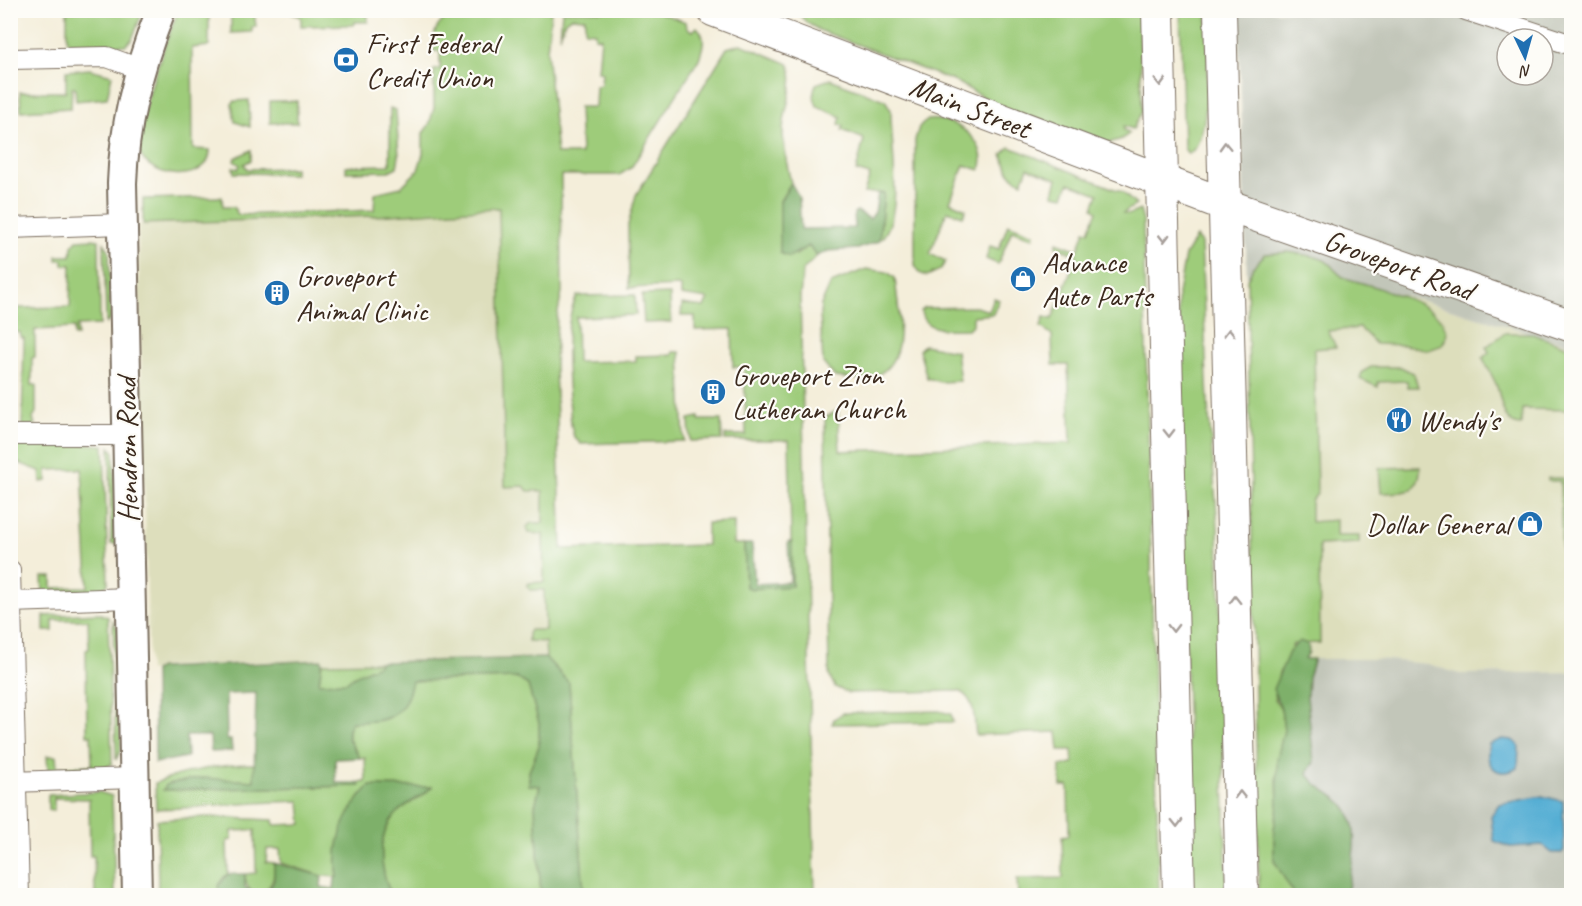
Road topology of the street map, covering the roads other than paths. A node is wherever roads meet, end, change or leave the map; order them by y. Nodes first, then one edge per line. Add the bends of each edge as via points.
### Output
1 (161, 10) edge
2 (713, 10) edge
3 (1158, 10) edge
4 (1220, 10) edge
5 (1466, 10) edge
6 (1572, 45) edge
7 (10, 59) edge
8 (140, 69) junction
9 (1163, 179) junction
10 (1226, 205) junction
11 (122, 225) junction
12 (10, 228) edge
13 (1572, 326) edge
14 (10, 435) edge
15 (127, 435) junction
16 (10, 570) edge
17 (131, 598) junction
18 (11, 602) edge
19 (135, 778) junction
20 (13, 782) edge
21 (19, 896) edge
22 (138, 896) edge
23 (1179, 896) edge
24 (1242, 896) edge

1 - 8 street, Hendron Road
2 - 9 main road, Main Street
3 -> 9 main road
10 -> 4 main road
5 - 6 street
7 - 8 street via 107,57
8 - 11 street, Hendron Road via 125,137
9 - 10 main road, Main Street
9 -> 23 main road
10 - 13 main road, Groveport Road
24 -> 10 main road
11 - 12 street
11 - 15 street, Hendron Road
14 - 15 street
15 - 17 street, Hendron Road
16 - 18 street
17 - 18 street
17 - 19 street, Hendron Road
18 - 20 street
19 - 20 street
19 - 22 street, Hendron Road
20 - 21 street

